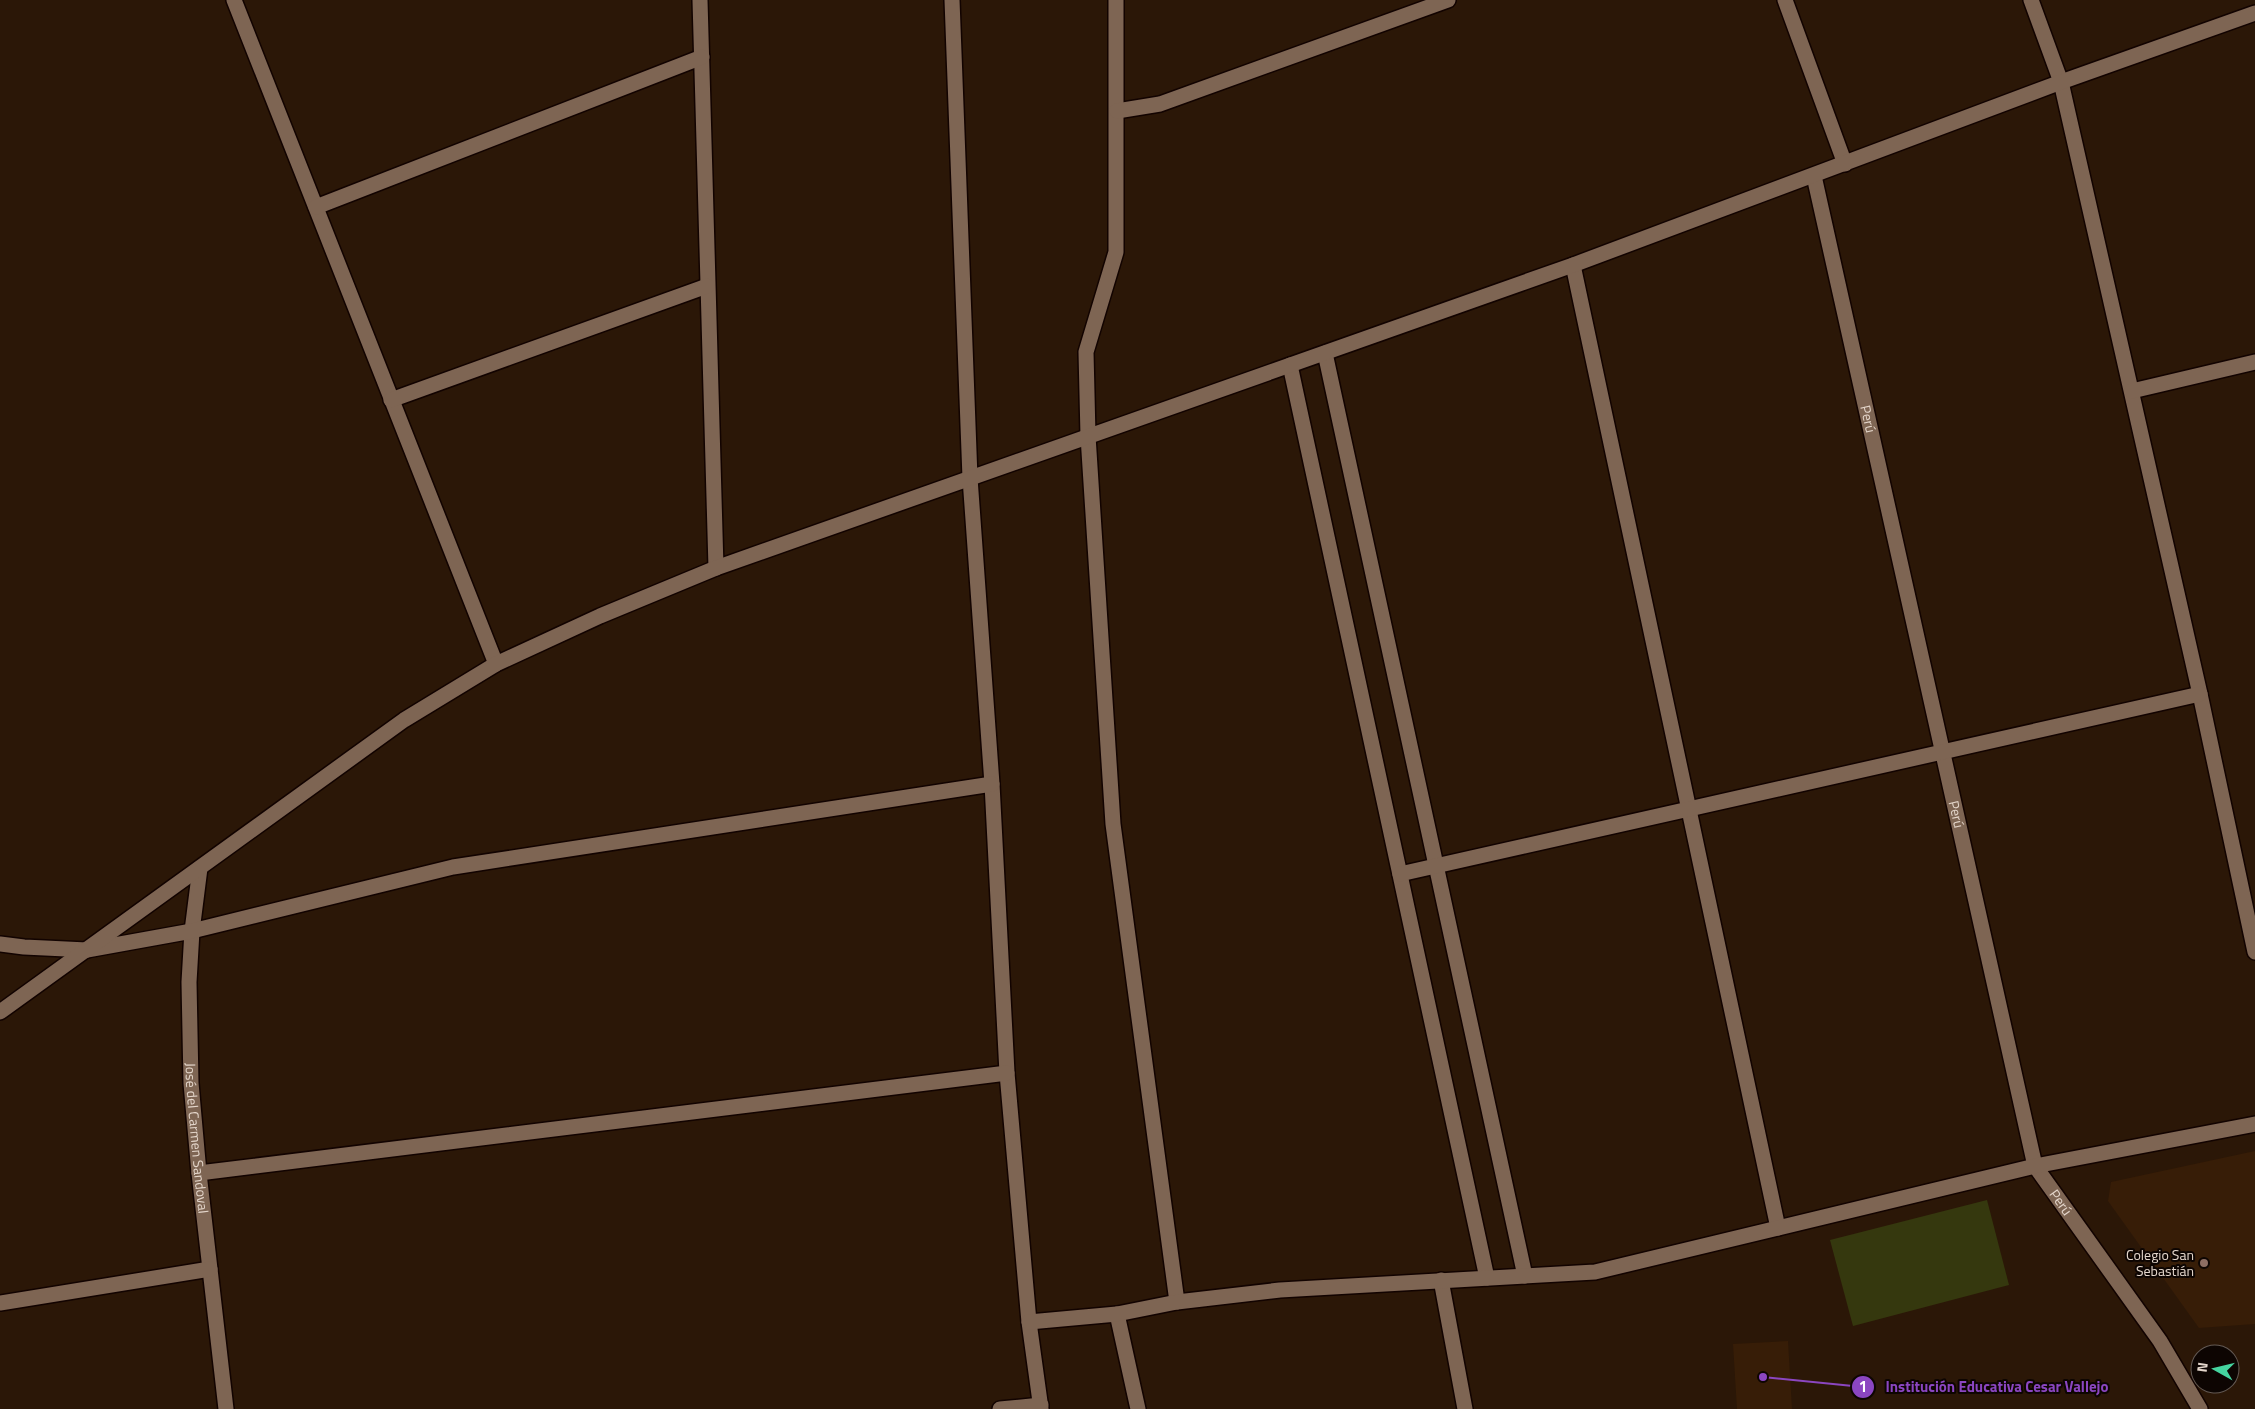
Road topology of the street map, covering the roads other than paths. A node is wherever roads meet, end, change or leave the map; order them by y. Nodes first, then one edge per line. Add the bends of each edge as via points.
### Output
1 (234, 0) edge
2 (700, 0) edge
3 (952, 0) edge
4 (1116, 0) edge
5 (1448, 0) edge
6 (1785, 0) edge
7 (2031, 0) edge
8 (2255, 13) edge
9 (702, 57) junction
10 (2061, 82) junction
11 (1117, 111) junction
12 (1845, 164) junction
13 (1814, 176) junction
14 (316, 207) junction
15 (1573, 266) junction
16 (707, 286) junction
17 (1325, 353) junction
18 (2255, 362) edge
19 (1290, 366) junction
20 (2132, 391) junction
21 (391, 400) junction
22 (1088, 436) junction
23 (970, 478) junction
24 (716, 568) junction
25 (496, 664) junction
26 (2200, 694) junction
27 (1942, 752) junction
28 (992, 784) junction
29 (1688, 809) junction
30 (1436, 865) junction
31 (200, 868) junction
32 (1400, 874) junction
33 (192, 930) junction
34 (0, 944) edge
35 (87, 950) junction
36 (2255, 952) edge
37 (0, 1012) edge
38 (1007, 1073) junction
39 (2255, 1124) edge
40 (2035, 1166) junction
41 (199, 1173) junction
42 (1778, 1228) junction
43 (210, 1269) junction
44 (1525, 1276) junction
45 (1486, 1278) junction
46 (1441, 1280) junction
47 (1177, 1302) junction
48 (0, 1303) edge
49 (1117, 1314) junction
50 (1029, 1322) junction
51 (1041, 1407) edge
52 (226, 1409) edge
53 (1000, 1409) edge
54 (1138, 1409) edge
55 (1465, 1409) edge
56 (2200, 1409) edge

1 - 14 street
2 - 9 street
3 - 23 street
4 - 11 street
5 - 11 street via 1160,104
6 - 12 street
7 - 10 street
8 - 10 street
9 - 14 street
9 - 16 street
10 - 12 street
10 - 20 street
11 - 22 street via 1116,252 1086,352
12 - 13 street
13 - 15 street
13 - 27 street, Perú
14 - 21 street
15 - 17 street
15 - 29 street
16 - 21 street
16 - 24 street
17 - 19 street
17 - 30 street
18 - 20 street
19 - 22 street
19 - 32 street
20 - 26 street
21 - 25 street
22 - 23 street
22 - 47 street via 1113,824
23 - 24 street
23 - 28 street
24 - 25 street
25 - 31 street via 404,720
26 - 27 street
26 - 36 street
27 - 29 street
27 - 40 street, Perú
28 - 33 street via 453,867
28 - 38 street
29 - 30 street
29 - 42 street
30 - 32 street
30 - 44 street
31 - 33 street, José del Carmen Sandoval
31 - 35 street
32 - 45 street
33 - 35 street
33 - 41 street, José del Carmen Sandoval via 189,982 191,1082
34 - 35 street
35 - 37 street
38 - 41 street
38 - 50 street
39 - 40 street
40 - 42 street
40 - 56 street, Perú via 2160,1341
41 - 43 street, José del Carmen Sandoval
42 - 44 street via 1595,1272
43 - 48 street
43 - 52 street, José del Carmen Sandoval
44 - 45 street
45 - 46 street
46 - 47 street via 1280,1290
46 - 55 street
47 - 49 street
49 - 50 street
49 - 54 street
50 - 51 street
51 - 53 street

